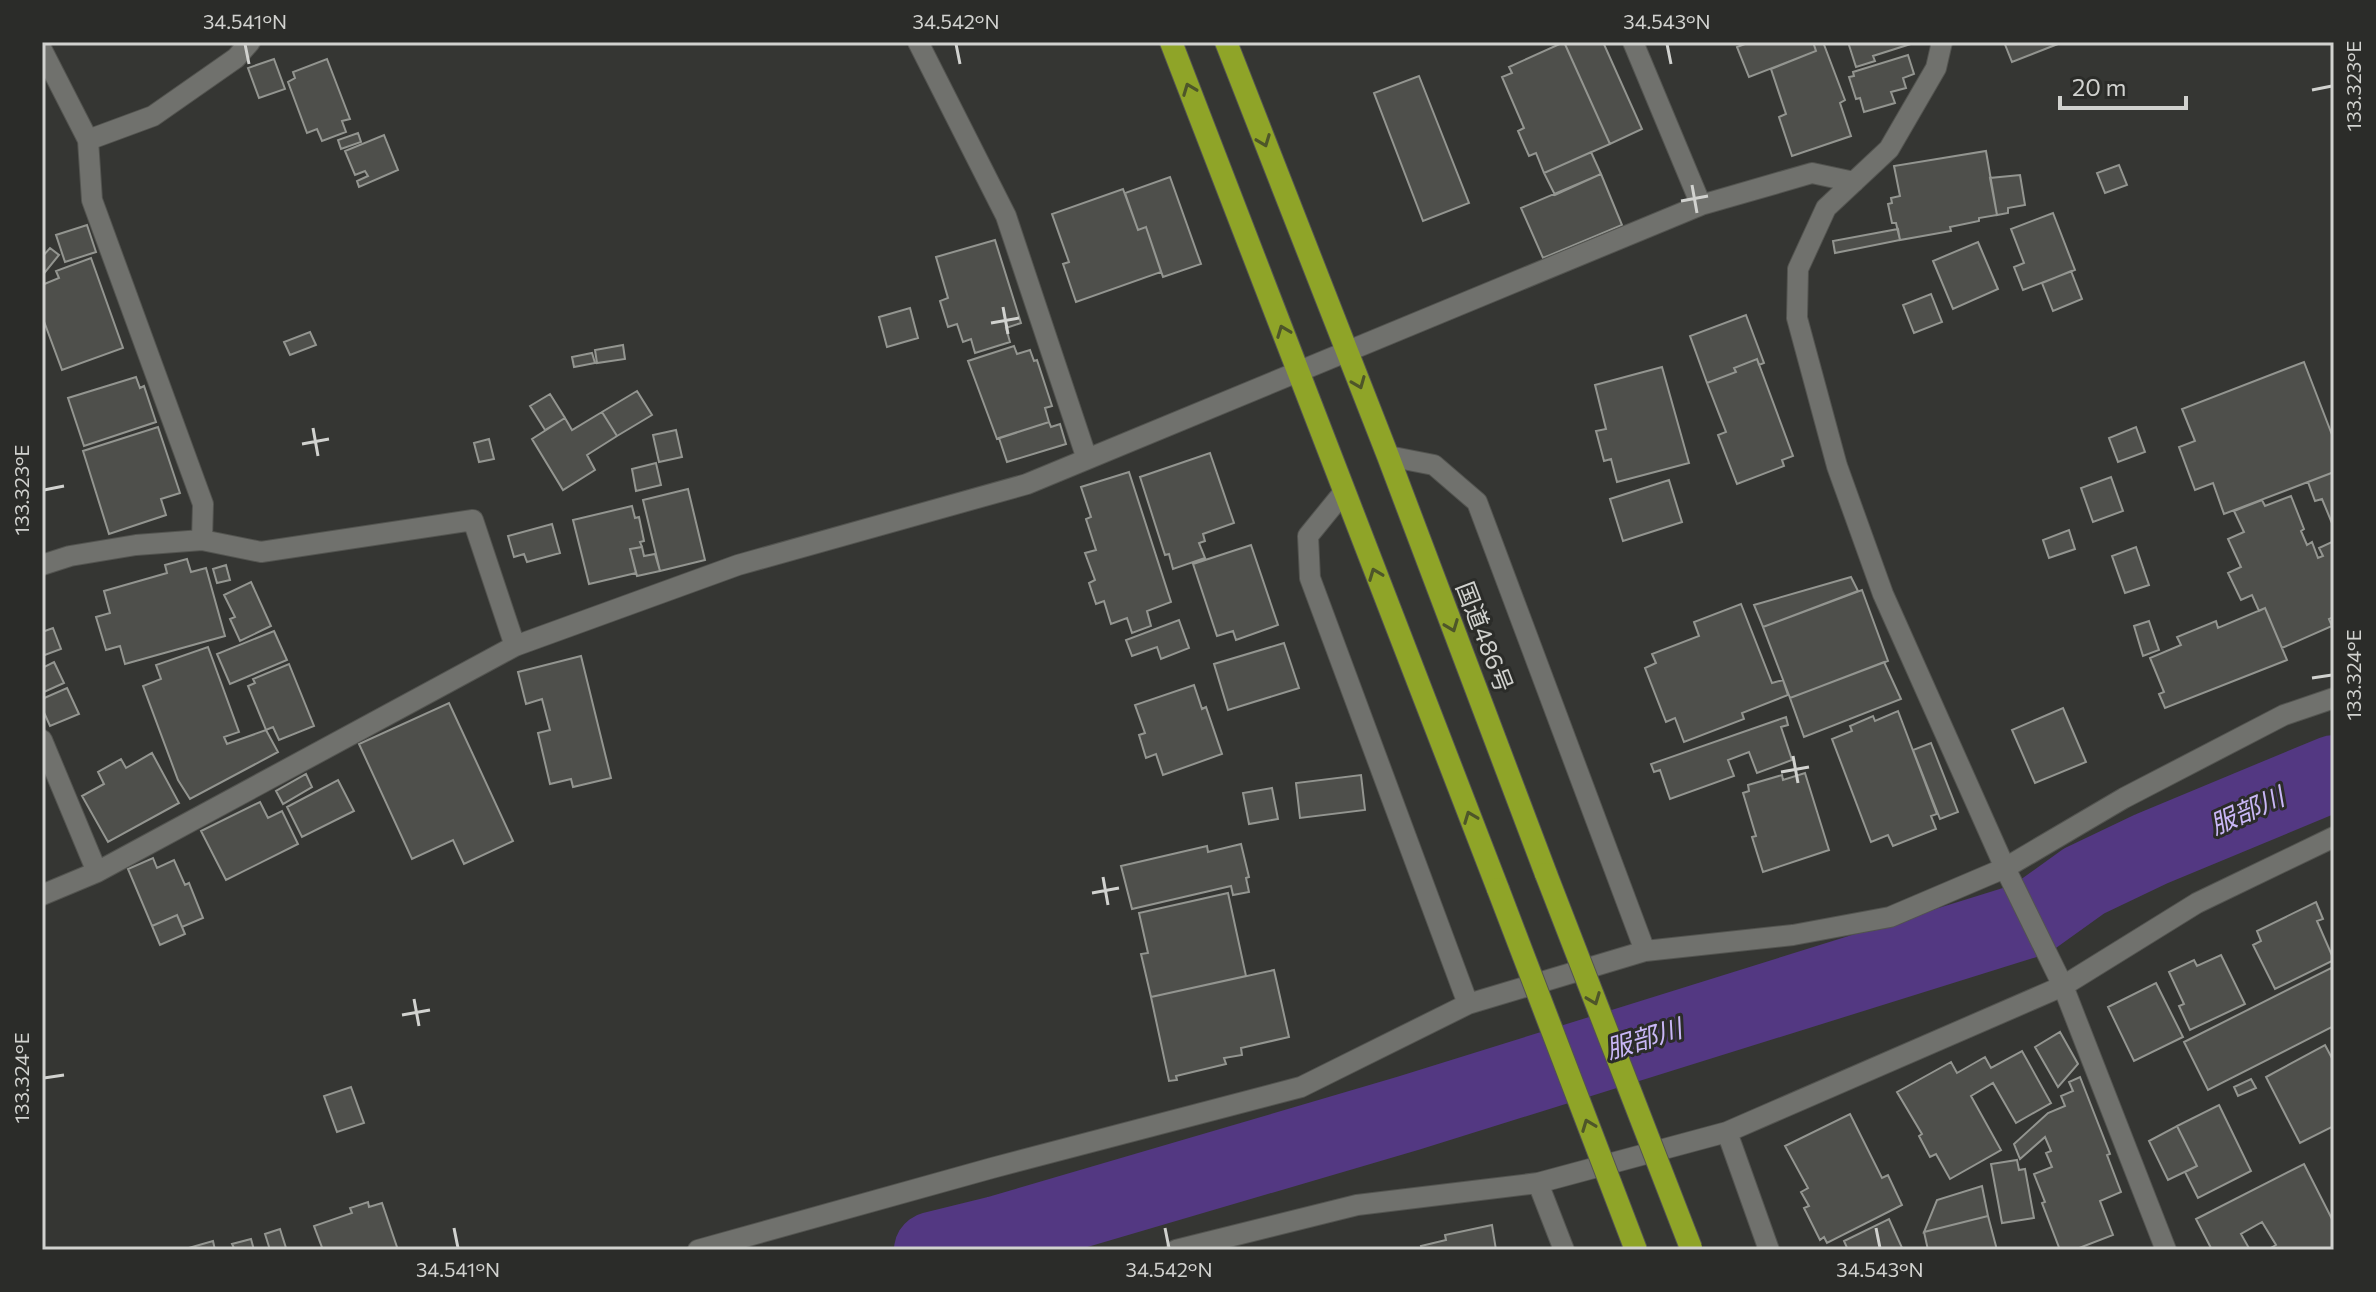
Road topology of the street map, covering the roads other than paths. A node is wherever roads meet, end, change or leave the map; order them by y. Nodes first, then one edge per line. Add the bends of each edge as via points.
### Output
1 (250, 42) edge
2 (918, 42) edge
3 (1171, 42) edge
4 (1226, 42) edge
5 (1633, 42) edge
6 (1942, 42) edge
7 (42, 50) edge
8 (88, 140) junction
9 (1854, 182) junction
10 (1701, 205) junction
11 (1346, 353) junction
12 (1299, 373) junction
13 (1388, 456) junction
14 (1087, 459) junction
15 (1343, 493) junction
16 (202, 540) junction
17 (42, 565) edge
18 (515, 646) junction
19 (2334, 698) edge
20 (42, 740) edge
21 (2334, 837) edge
22 (2005, 868) junction
23 (97, 872) junction
24 (42, 895) edge
25 (1645, 951) junction
26 (2063, 986) junction
27 (1468, 1004) junction
28 (1727, 1132) junction
29 (1538, 1183) junction
30 (1692, 1249) edge
31 (698, 1250) edge
32 (1176, 1250) edge
33 (1564, 1250) edge
34 (1636, 1250) edge
35 (1769, 1250) edge
36 (2166, 1250) edge

1 - 8 street via 236,58 153,116
2 - 14 street via 1006,216
12 -> 3 highway
4 -> 11 highway, 国道486号
5 - 10 street
6 - 9 street via 1936,68 1889,149
7 - 8 street
8 - 16 street via 92,200 203,504
9 - 10 street via 1812,173
9 - 22 street via 1826,208 1798,269 1797,318 1837,466 1883,594
10 - 11 street
11 - 12 street
11 -> 13 highway, 国道486号
12 - 14 street
12 - 15 highway
13 - 25 street via 1434,465 1477,502
13 -> 30 highway, 国道486号, bridge
14 - 18 street via 1027,484 738,565
15 - 27 street via 1308,536 1310,578
34 -> 15 highway, bridge
16 - 17 street via 123,547
16 - 18 street via 261,552 473,520
18 - 23 street
19 - 22 street via 2284,715 2124,798
20 - 23 street
21 - 26 street via 2197,903
22 - 25 street via 1890,917 1793,935
22 - 26 street
23 - 24 street
25 - 27 street
26 - 28 street
26 - 36 street
27 - 31 street via 1301,1087
28 - 29 street
28 - 35 street
29 - 32 street via 1357,1205
29 - 33 street

